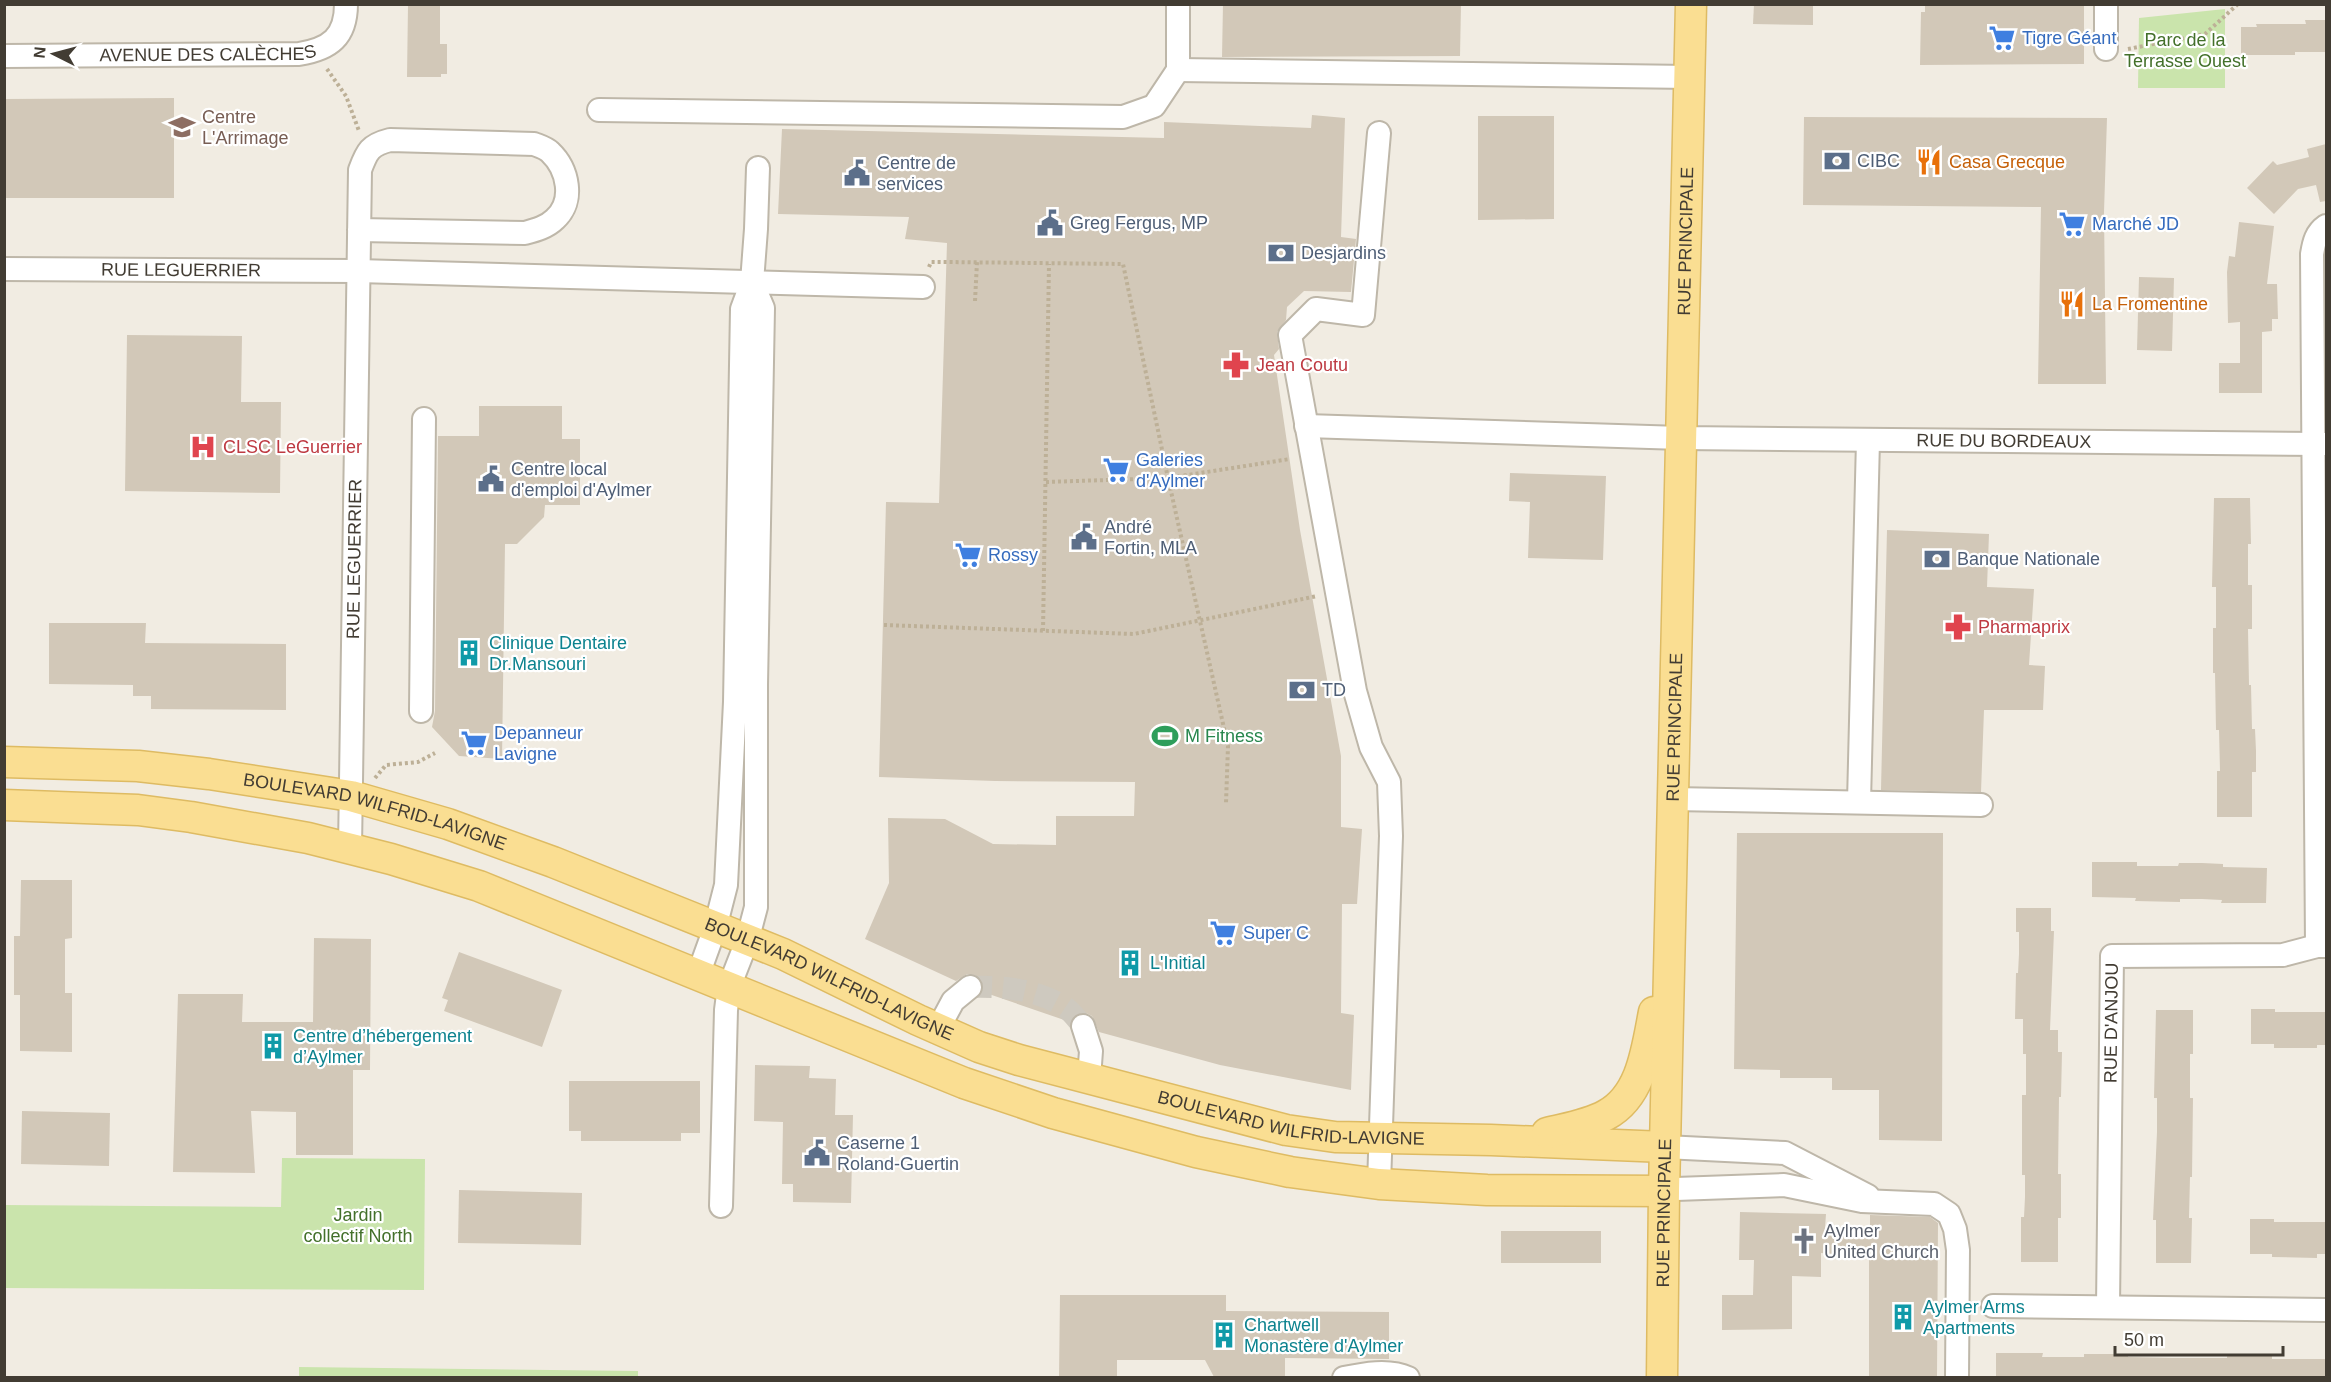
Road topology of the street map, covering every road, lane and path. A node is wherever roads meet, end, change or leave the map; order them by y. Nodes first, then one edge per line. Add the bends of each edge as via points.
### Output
1 (346, 4) edge
2 (1178, 4) edge
3 (1691, 4) edge
4 (2106, 4) edge
5 (2238, 4) edge
6 (2106, 49) joint
7 (314, 52) junction
8 (4, 56) edge
9 (1178, 70) junction
10 (1690, 77) junction
11 (599, 110) dead end
12 (1379, 133) dead end
13 (366, 153) junction
14 (758, 168) dead end
15 (2326, 226) edge
16 (359, 230) junction
17 (977, 262) junction
18 (1049, 264) junction
19 (4, 269) edge
20 (358, 270) junction
21 (752, 282) junction
22 (923, 287) joint
23 (975, 301) dead end
24 (424, 419) dead end
25 (1306, 426) junction
26 (1682, 438) junction
27 (1868, 440) junction
28 (2319, 444) edge
29 (1312, 456) junction
30 (1168, 478) junction
31 (1046, 482) junction
32 (1320, 596) dead end
33 (1201, 621) junction
34 (884, 625) dead end
35 (1043, 631) junction
36 (2321, 695) edge
37 (421, 711) dead end
38 (435, 753) dead end
39 (4, 762) edge
40 (361, 789) junction
41 (1673, 799) junction
42 (1858, 802) junction
43 (1226, 803) dead end
44 (4, 805) edge
45 (1981, 805) dead end
46 (351, 849) junction
47 (715, 928) junction
48 (1670, 935) junction
49 (747, 940) junction
50 (2322, 946) edge
51 (698, 975) junction
52 (729, 987) junction
53 (970, 987) dead end
54 (1083, 1026) tunnel mouth
55 (938, 1029) junction
56 (1089, 1078) junction
57 (1381, 1138) junction
58 (1491, 1140) junction
59 (1665, 1148) junction
60 (1379, 1185) junction
61 (1664, 1191) junction
62 (1879, 1202) junction
63 (721, 1206) dead end
64 (1993, 1306) dead end
65 (2108, 1307) junction
66 (2326, 1310) edge
67 (1344, 1377) edge
68 (1407, 1377) edge
69 (1662, 1377) edge
70 (1957, 1377) edge

1 - 7 street, AVENUE DES CALÈCHES via 341,32
2 - 9 street
3 - 10 main road, RUE PRINCIPALE
4 - 6 street
5 - 6 path via 2205,34 2133,49
7 - 8 street, AVENUE DES CALÈCHES
7 - 13 path via 346,96
9 - 10 street
9 - 11 street via 1154,106 1123,117
10 - 26 main road, RUE PRINCIPALE
12 - 25 street via 1363,315 1316,309 1290,335
13 - 16 street, RUE LEGUERRIER via 360,170
13 - 16 street via 376,144 390,140 534,144 549,150 560,165 567,191 564,207 555,219 525,233
14 - 21 street
15 - 28 street via 2315,240 2312,254
16 - 20 street, RUE LEGUERRIER
17 - 18 path
17 - 22 path via 931,262
17 - 23 path
18 - 30 path via 1123,264
18 - 31 path
19 - 20 street, RUE LEGUERRIER
20 - 21 street, RUE LEGUERRIER
20 - 40 street, RUE LEGUERRIER
21 - 22 street, RUE LEGUERRIER
21 - 47 street via 742,309 735,702 726,885
21 - 49 street via 763,308 756,907
24 - 37 street
25 - 26 street, RUE DU BORDEAUX
25 - 29 street
26 - 27 street, RUE DU BORDEAUX
26 - 41 main road, RUE PRINCIPALE
27 - 28 street, RUE DU BORDEAUX
27 - 42 street
28 - 36 street
29 - 30 path
29 - 57 street via 1354,691 1371,747 1389,782 1391,836
30 - 31 path
30 - 33 path
31 - 35 path
32 - 33 path
33 - 35 path via 1134,634
33 - 43 path via 1228,747
34 - 35 path
36 - 50 street
38 - 40 path via 417,762 386,765
39 - 40 main road, BOULEVARD WILFRID-LAVIGNE via 138,766
40 - 46 street, RUE LEGUERRIER
40 - 47 main road, BOULEVARD WILFRID-LAVIGNE
41 - 42 street
41 - 48 main road, RUE PRINCIPALE
42 - 45 street
44 - 46 main road via 159,813
46 - 51 main road via 479,886
47 - 49 main road, BOULEVARD WILFRID-LAVIGNE
47 - 51 street
48 - 58 main road via 1643,1064 1638,1081 1620,1106 1576,1126
48 - 59 main road, RUE PRINCIPALE
49 - 52 street
49 - 55 main road, BOULEVARD WILFRID-LAVIGNE
50 - 65 street, RUE D'ANJOU via 2283,955 2112,956
51 - 52 main road
52 - 60 main road via 964,1083 1053,1113 1196,1152 1290,1172
52 - 63 street
53 - 55 street via 953,1001
54 - 56 street via 1091,1051
55 - 56 main road, BOULEVARD WILFRID-LAVIGNE via 979,1047
56 - 57 main road, BOULEVARD WILFRID-LAVIGNE via 1286,1130
57 - 58 main road, BOULEVARD WILFRID-LAVIGNE
57 - 60 street
58 - 59 main road, BOULEVARD WILFRID-LAVIGNE
59 - 61 main road, RUE PRINCIPALE
59 - 62 street via 1785,1153
60 - 61 main road
61 - 62 street via 1784,1185
61 - 69 main road, RUE PRINCIPALE
62 - 70 street via 1934,1204 1949,1214 1958,1250
64 - 65 street
65 - 66 street
67 - 68 street

